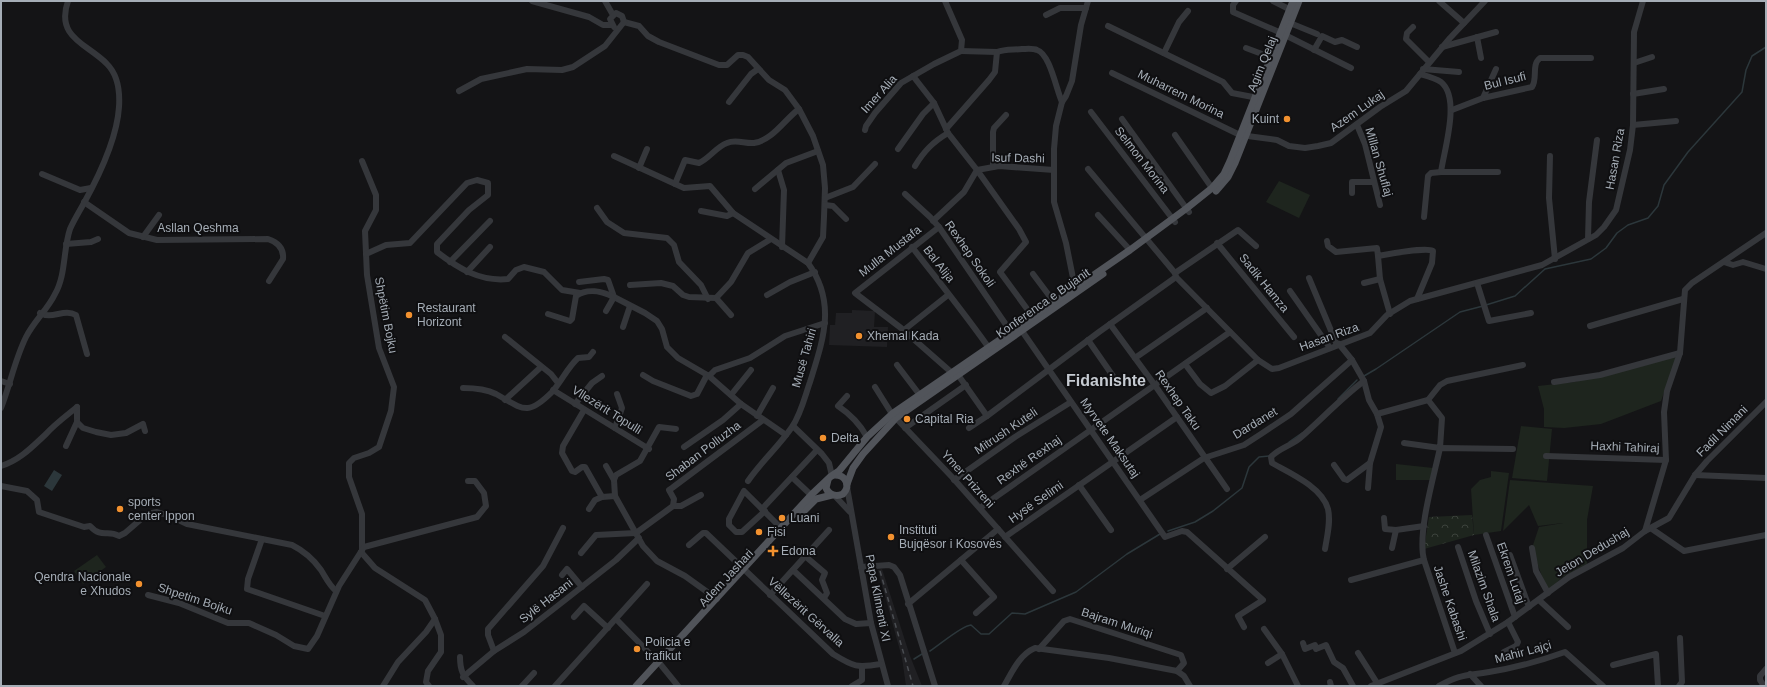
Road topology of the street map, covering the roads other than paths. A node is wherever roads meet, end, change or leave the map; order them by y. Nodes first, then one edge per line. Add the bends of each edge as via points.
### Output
1 (68, 1) edge
2 (532, 1) edge
3 (598, 1) edge
4 (945, 1) edge
5 (1236, 1) edge
6 (1273, 1) edge
7 (1292, 1) edge
8 (1299, 1) edge
9 (1439, 1) edge
10 (1485, 1) edge
11 (1643, 1) edge
12 (606, 4) edge
13 (1087, 4) edge
14 (1289, 9) junction
15 (1188, 11) dead end
16 (613, 15) junction
17 (1046, 15) dead end
18 (624, 22) junction
19 (1464, 22) junction
20 (1290, 23) junction
21 (611, 25) junction
22 (1108, 26) dead end
23 (1413, 27) dead end
24 (619, 28) junction
25 (1496, 32) dead end
26 (1282, 34) junction
27 (1317, 34) dead end
28 (1477, 37) junction
29 (1357, 47) dead end
30 (1442, 47) junction
31 (1246, 48) dead end
32 (1276, 50) junction
33 (1314, 50) junction
34 (962, 51) junction
35 (997, 52) junction
36 (1164, 53) junction
37 (1270, 57) junction
38 (1652, 57) dead end
39 (1481, 58) dead end
40 (1591, 58) dead end
41 (1429, 62) junction
42 (1634, 63) junction
43 (1351, 68) dead end
44 (758, 69) junction
45 (1496, 69) dead end
46 (1422, 72) junction
47 (1460, 72) dead end
48 (1112, 73) dead end
49 (913, 76) junction
50 (1664, 89) dead end
51 (459, 91) dead end
52 (1633, 94) junction
53 (1257, 98) junction
54 (1483, 98) junction
55 (730, 102) dead end
56 (1062, 102) junction
57 (934, 103) junction
58 (799, 109) junction
59 (1452, 110) junction
60 (1091, 112) dead end
61 (1006, 115) dead end
62 (1122, 119) dead end
63 (1676, 121) dead end
64 (1357, 125) junction
65 (1633, 125) junction
66 (865, 130) dead end
67 (947, 131) junction
68 (1175, 135) dead end
69 (1242, 136) junction
70 (1597, 140) dead end
71 (647, 149) dead end
72 (898, 149) dead end
73 (818, 151) junction
74 (614, 156) dead end
75 (1550, 156) dead end
76 (362, 162) dead end
77 (875, 164) dead end
78 (915, 166) dead end
79 (993, 167) junction
80 (639, 168) junction
81 (1088, 169) dead end
82 (778, 170) junction
83 (976, 170) junction
84 (1054, 170) junction
85 (1441, 172) junction
86 (1498, 172) dead end
87 (42, 174) dead end
88 (1374, 182) junction
89 (675, 184) junction
90 (91, 188) junction
91 (1212, 188) junction
92 (756, 189) dead end
93 (1352, 193) dead end
94 (905, 194) dead end
95 (825, 201) junction
96 (84, 202) junction
97 (1380, 205) dead end
98 (597, 208) dead end
99 (1188, 210) junction
100 (702, 211) dead end
101 (733, 213) junction
102 (159, 215) dead end
103 (1098, 215) dead end
104 (1424, 217) dead end
105 (846, 219) dead end
106 (1174, 220) junction
107 (490, 221) dead end
108 (933, 221) junction
109 (939, 227) junction
110 (1766, 233) edge
111 (143, 237) junction
112 (98, 239) dead end
113 (771, 239) junction
114 (1588, 239) junction
115 (1148, 240) junction
116 (1327, 241) dead end
117 (1217, 242) junction
118 (66, 244) junction
119 (1256, 246) dead end
120 (490, 247) dead end
121 (782, 247) junction
122 (912, 248) junction
123 (1130, 250) junction
124 (366, 254) junction
125 (1378, 256) junction
126 (1555, 259) junction
127 (450, 262) junction
128 (1724, 262) junction
129 (808, 263) junction
130 (1766, 269) edge
131 (467, 272) junction
132 (815, 272) junction
133 (1033, 274) dead end
134 (1176, 275) junction
135 (1309, 278) dead end
136 (1380, 279) junction
137 (269, 281) dead end
138 (579, 282) dead end
139 (1364, 283) dead end
140 (1477, 283) junction
141 (630, 285) dead end
142 (1076, 290) junction
143 (1290, 291) dead end
144 (580, 293) junction
145 (767, 295) dead end
146 (948, 295) junction
147 (614, 297) junction
148 (716, 298) junction
149 (708, 299) junction
150 (1417, 299) junction
151 (1683, 299) junction
152 (1054, 302) junction
153 (630, 306) junction
154 (1207, 308) junction
155 (606, 311) dead end
156 (40, 313) junction
157 (1531, 313) dead end
158 (548, 314) dead end
159 (1390, 314) junction
160 (731, 316) dead end
161 (1033, 317) junction
162 (825, 323) junction
163 (1110, 324) junction
164 (1590, 326) dead end
165 (623, 327) dead end
166 (904, 330) junction
167 (1022, 331) junction
168 (1011, 332) junction
169 (1230, 332) junction
170 (506, 337) dead end
171 (1294, 337) dead end
172 (1088, 340) junction
173 (1338, 345) junction
174 (1330, 348) junction
175 (990, 349) junction
176 (593, 352) dead end
177 (1680, 353) junction
178 (88, 354) dead end
179 (1135, 358) junction
180 (1258, 360) junction
181 (1352, 360) junction
182 (1185, 364) junction
183 (897, 365) dead end
184 (1523, 365) dead end
185 (541, 367) junction
186 (750, 370) dead end
187 (1048, 370) junction
188 (956, 374) junction
189 (644, 375) dead end
190 (708, 375) junction
191 (602, 376) dead end
192 (1113, 376) dead end
193 (1, 381) edge
194 (1364, 381) junction
195 (558, 382) junction
196 (1554, 382) dead end
197 (10, 384) junction
198 (1154, 384) junction
199 (966, 385) junction
200 (875, 386) dead end
201 (463, 388) dead end
202 (773, 388) dead end
203 (553, 390) junction
204 (617, 394) dead end
205 (919, 394) junction
206 (731, 395) junction
207 (847, 396) dead end
208 (505, 400) junction
209 (1428, 400) junction
210 (1071, 402) junction
211 (575, 404) junction
212 (741, 404) junction
213 (1765, 406) edge
214 (1, 408) edge
215 (584, 410) junction
216 (1377, 414) junction
217 (757, 416) junction
218 (894, 416) junction
219 (987, 416) junction
220 (1177, 417) junction
221 (763, 420) junction
222 (77, 422) junction
223 (793, 426) junction
224 (615, 428) junction
225 (905, 428) junction
226 (969, 428) dead end
227 (676, 429) dead end
228 (1091, 430) junction
229 (145, 431) dead end
230 (786, 435) junction
231 (867, 437) junction
232 (1404, 443) dead end
233 (66, 446) dead end
234 (684, 447) dead end
235 (1440, 448) junction
236 (649, 449) junction
237 (1513, 449) dead end
238 (817, 450) junction
239 (1546, 456) dead end
240 (1204, 458) junction
241 (1666, 460) junction
242 (1113, 461) junction
243 (1370, 463) junction
244 (1334, 465) dead end
245 (1, 466) edge
246 (606, 466) dead end
247 (1695, 475) junction
248 (831, 477) junction
249 (792, 478) junction
250 (1766, 478) edge
251 (614, 480) junction
252 (954, 480) junction
253 (468, 481) dead end
254 (748, 481) dead end
255 (847, 485) junction
256 (1079, 485) junction
257 (1, 486) edge
258 (1368, 488) dead end
259 (1227, 489) dead end
260 (701, 495) dead end
261 (811, 495) junction
262 (833, 495) junction
263 (615, 496) junction
264 (602, 497) junction
265 (1140, 500) junction
266 (673, 506) junction
267 (980, 508) junction
268 (589, 510) dead end
269 (764, 510) junction
270 (851, 514) junction
271 (1384, 518) dead end
272 (1424, 526) junction
273 (563, 528) dead end
274 (781, 528) junction
275 (1652, 528) junction
276 (998, 529) junction
277 (829, 530) dead end
278 (1111, 530) dead end
279 (1396, 530) junction
280 (1645, 531) junction
281 (1766, 534) edge
282 (637, 535) junction
283 (1486, 535) dead end
284 (1005, 537) junction
285 (1265, 537) dead end
286 (262, 538) junction
287 (689, 545) dead end
288 (1458, 547) dead end
289 (1392, 548) dead end
290 (1532, 548) dead end
291 (1325, 549) dead end
292 (362, 551) junction
293 (581, 553) dead end
294 (1510, 555) dead end
295 (805, 556) junction
296 (961, 560) junction
297 (1424, 560) junction
298 (860, 567) junction
299 (1227, 569) junction
300 (793, 570) junction
301 (745, 571) junction
302 (562, 575) dead end
303 (1351, 580) dead end
304 (646, 584) dead end
305 (582, 587) junction
306 (336, 591) junction
307 (1054, 591) dead end
308 (1548, 593) junction
309 (148, 595) dead end
310 (770, 595) junction
311 (824, 598) junction
312 (717, 599) junction
313 (1539, 600) junction
314 (908, 604) junction
315 (1529, 607) junction
316 (976, 613) dead end
317 (325, 616) junction
318 (574, 616) dead end
319 (1515, 617) junction
320 (616, 619) junction
321 (435, 620) junction
322 (1508, 622) junction
323 (871, 623) junction
324 (1568, 627) dead end
325 (608, 628) junction
326 (1244, 628) dead end
327 (1264, 629) dead end
328 (1490, 634) junction
329 (1680, 638) dead end
330 (1303, 643) dead end
331 (1039, 649) junction
332 (494, 651) junction
333 (1504, 652) dead end
334 (1358, 653) dead end
335 (1455, 653) junction
336 (1282, 654) junction
337 (460, 657) dead end
338 (1268, 663) dead end
339 (660, 664) junction
340 (881, 664) junction
341 (1613, 665) dead end
342 (862, 667) junction
343 (1766, 669) edge
344 (1177, 671) junction
345 (534, 673) dead end
346 (1470, 674) junction
347 (464, 677) junction
348 (1375, 685) edge
349 (383, 686) edge
350 (429, 686) edge
351 (473, 686) edge
352 (522, 686) edge
353 (555, 686) edge
354 (636, 686) edge
355 (642, 686) edge
356 (678, 686) edge
357 (852, 686) edge
358 (888, 686) edge
359 (935, 686) edge
360 (1004, 686) edge
361 (1190, 686) edge
362 (1298, 686) edge
363 (1353, 686) edge
364 (1439, 686) edge
365 (1481, 686) edge
366 (1604, 686) edge
367 (1658, 686) edge
368 (1679, 686) edge
369 (1764, 686) edge

1 - 90 street via 65,15 67,26 73,36 108,65 117,82 120,100 116,131
2 - 21 street via 589,17 603,25
3 - 12 street
4 - 34 street via 962,40
5 - 26 street via 1233,12
6 - 14 street
7 - 14 main road, Agim Qelaj
8 - 20 main road, Agim Qelaj
9 - 19 street
10 - 19 street, Azem Lukaj
11 - 42 street, Hasan Riza via 1634,32
12 - 16 street
13 - 17 street via 1060,8
13 - 56 street via 1072,81
14 - 26 main road, Agim Qelaj
15 - 36 street via 1179,22
16 - 18 street via 622,16
16 - 21 street
18 - 24 street
18 - 44 street via 639,26 648,36 659,42 719,65 727,65 738,55 743,55 753,61
19 - 30 street, Azem Lukaj
20 - 26 main road, Agim Qelaj
20 - 27 street
21 - 24 street
22 - 36 street
23 - 41 street via 1407,33 1406,39
24 - 51 street via 605,46 573,67 562,70 527,69 512,72 481,79
25 - 28 street
26 - 32 main road, Agim Qelaj
26 - 33 street
28 - 30 street
28 - 39 street
29 - 33 street via 1342,40 1335,42 1322,36
30 - 41 street, Azem Lukaj
31 - 37 street, Agim Qelaj
32 - 37 main road, Agim Qelaj
32 - 53 main road, Agim Qelaj
33 - 43 street
34 - 35 street
34 - 49 street, Imer Alia
35 - 56 street via 1037,49 1040,51 1050,64
35 - 67 street via 990,80
36 - 53 street via 1223,82 1232,93
37 - 53 main road, Agim Qelaj
38 - 42 street
40 - 54 street, Bul Isufi via 1540,58 1535,64 1535,81 1532,87
41 - 46 street, Azem Lukaj
42 - 52 street, Hasan Riza
44 - 55 street via 751,74
44 - 58 street via 785,90
45 - 54 street
46 - 47 street
46 - 59 street via 1448,91
46 - 64 street, Azem Lukaj via 1406,91 1380,106
48 - 69 street, Muharrem Morina
49 - 57 street
49 - 66 street, Imer Alia via 901,83 893,92
50 - 52 street
52 - 65 street, Hasan Riza
53 - 69 main road, Agim Qelaj
54 - 59 street, Bul Isufi
56 - 84 street via 1056,126
57 - 67 street
57 - 72 street
58 - 73 street
58 - 89 street via 775,132 755,143 726,143 704,161 685,160
59 - 85 street
60 - 106 street, Selmon Morina
61 - 79 street via 993,132
62 - 99 street
63 - 65 street
64 - 69 street, Azem Lukaj via 1331,143 1305,148 1289,146 1277,140
64 - 88 street, Millan Shuflaj via 1365,144
65 - 114 street, Hasan Riza via 1616,210 1604,227
67 - 78 street via 922,153
67 - 83 street
68 - 91 street
69 - 91 main road, Konferenca e Bujanit via 1228,167
69 - 99 main road, Konferenca e Bujanit via 1228,177 1216,192
70 - 114 street via 1589,202
71 - 80 street
73 - 82 street via 794,158
73 - 95 street via 823,165
74 - 80 street, Musë Tahiri
75 - 126 street via 1549,198
76 - 124 street, Shpëtim Bojku via 376,195 376,210 365,231
77 - 95 street via 853,187
79 - 83 street, Isuf Dashi
79 - 84 street, Isuf Dashi
80 - 89 street, Musë Tahiri
81 - 115 street, Hasan Riza
82 - 92 street
82 - 121 street via 784,190
83 - 108 street, Isuf Dashi via 964,192
83 - 161 street via 1026,242 1000,272
84 - 142 street via 1054,202
85 - 86 street
85 - 104 street via 1428,176
87 - 90 street via 80,190
88 - 93 street via 1352,182
88 - 97 street, Millan Shuflaj
89 - 101 street, Musë Tahiri via 684,188 710,186
90 - 96 street
91 - 99 main road, Konferenca e Bujanit
94 - 108 street, Rexhep Sokoli
95 - 105 street
95 - 129 street via 823,237
96 - 111 street, Asllan Qeshma via 129,233
96 - 118 street
98 - 149 street via 607,222 624,233 667,238 674,245 679,262 701,285
99 - 106 main road, Konferenca e Bujanit
100 - 101 street via 727,216
101 - 113 street, Musë Tahiri
102 - 111 street
103 - 123 street
106 - 115 main road, Konferenca e Bujanit
107 - 127 street
108 - 109 street, Rexhep Sokoli
109 - 122 street, Mulla Mustafa
109 - 168 street, Rexhep Sokoli
110 - 128 street, Haxhi Tahiraj
111 - 137 street, Asllan Qeshma via 196,241 268,239 279,245 283,254 281,264
112 - 118 street
113 - 121 street, Musë Tahiri
113 - 148 street via 748,253 731,282
114 - 126 street, Hasan Riza
115 - 123 main road, Konferenca e Bujanit
115 - 134 street, Hasan Riza
115 - 142 main road, Konferenca e Bujanit
116 - 125 street via 1328,246 1336,252 1377,248
117 - 119 street via 1238,230
117 - 134 street
117 - 171 street, Sadik Hamza
118 - 156 street via 62,273 55,294
120 - 131 street
121 - 129 street, Musë Tahiri
122 - 146 street, Bal Alija
122 - 166 street, Mulla Mustafa via 856,293
123 - 142 main road, Konferenca e Bujanit
124 - 127 street via 386,245 410,243 467,183 478,180 488,183 488,195 469,210 437,244 437,252
124 - 292 street, Shpëtim Bojku via 379,348 394,386 390,411 379,447 354,458 349,463 349,476 362,514
125 - 136 street
125 - 150 street via 1429,248 1433,251 1432,263
126 - 140 street, Hasan Riza
127 - 131 street
128 - 130 street via 1743,262
128 - 151 street, Haxhi Tahiraj via 1687,286
129 - 132 street, Musë Tahiri
131 - 144 street via 493,280 508,279 516,270 524,267 544,272 562,290
132 - 145 street
132 - 162 street, Musë Tahiri via 824,297
133 - 152 street
134 - 154 street, Hasan Riza
134 - 163 street
135 - 173 street
136 - 139 street
136 - 159 street
138 - 147 street via 606,280
140 - 150 street, Hasan Riza
140 - 157 street via 1489,321
141 - 149 street via 661,283 673,286 683,296
142 - 152 main road, Konferenca e Bujanit
142 - 167 main road, Konferenca e Bujanit
143 - 174 street
144 - 147 street via 602,291
144 - 158 street via 576,296 570,321
146 - 166 street, Bal Alija
146 - 175 street, Bal Alija via 960,306
147 - 153 street
147 - 155 street
148 - 149 street
148 - 160 street
150 - 159 street, Hasan Riza
151 - 164 street
151 - 177 street, Haxhi Tahiraj
152 - 161 main road, Konferenca e Bujanit
153 - 165 street
153 - 190 street via 657,321 667,347 678,358
154 - 169 street, Hasan Riza
154 - 179 street
156 - 178 street via 48,316 69,312 76,315
156 - 197 street via 25,338
159 - 173 street, Hasan Riza via 1370,333
161 - 168 main road, Konferenca e Bujanit
162 - 190 street via 786,336 750,358 715,370
162 - 223 street, Musë Tahiri via 822,344
163 - 172 street
163 - 179 street, Rexhep Taku
166 - 188 street
167 - 175 main road, Konferenca e Bujanit
167 - 187 street, Myrvete Maksutaj
168 - 175 main road, Konferenca e Bujanit
169 - 180 street, Hasan Riza
169 - 182 street, Rexhë Rexhaj
170 - 185 street, Vllezërit Topulli
172 - 187 street
172 - 192 street
173 - 174 street, Hasan Riza
173 - 181 street
174 - 180 street, Hasan Riza via 1279,368 1272,369
175 - 188 main road, Konferenca e Bujanit
176 - 195 street, Vllezërit Topulli via 589,357 578,358
177 - 196 street via 1600,375
177 - 241 street, Haxhi Tahiraj via 1667,391 1664,412
179 - 198 street, Rexhep Taku
180 - 182 street via 1225,386 1211,393 1200,384
181 - 194 street
181 - 240 street, Dardanet via 1291,414 1261,434 1244,445
182 - 198 street, Rexhë Rexhaj
183 - 205 street
184 - 209 street via 1446,381
185 - 195 street, Vllezërit Topulli
185 - 208 street
186 - 206 street
187 - 210 street, Myrvete Maksutaj
187 - 219 street
188 - 199 street
188 - 205 main road, Konferenca e Bujanit
188 - 218 main road, Konferenca e Bujanit
189 - 190 street via 691,396 697,394
190 - 206 street
191 - 211 street via 592,383
193 - 197 street
194 - 216 street via 1369,400
194 - 291 street via 1298,440 1271,457 1271,461 1320,496 1328,508
195 - 203 street, Vllezërit Topulli
197 - 214 street
198 - 220 street, Rexhep Taku
198 - 228 street, Rexhë Rexhaj
199 - 219 street
199 - 225 street
200 - 218 street, Ymer Prizreni
201 - 208 street, Vllezërit Topulli via 487,390
202 - 217 street
203 - 208 street, Vllezërit Topulli via 532,408 521,408
203 - 211 street, Vllezërit Topulli
204 - 224 street via 622,408
205 - 218 main road, Konferenca e Bujanit
206 - 212 street
207 - 231 street via 838,406 848,412
209 - 216 street
209 - 235 street, Jashe Kabashi via 1442,418
210 - 228 street, Myrvete Maksutaj
210 - 252 street, Mitrush Kuteli via 1014,437
211 - 215 street, Vllezërit Topulli
212 - 217 street
212 - 234 street
213 - 247 street, Fadil Nimani via 1726,441
215 - 224 street, Vllezërit Topulli
215 - 264 street via 563,446 562,453 573,472 585,467
216 - 243 street via 1381,427
217 - 221 street
218 - 225 street, Ymer Prizreni
218 - 231 main road, Konferenca e Bujanit
218 - 255 main road, Konferenca e Bujanit via 853,468
219 - 226 street
220 - 240 street, Rexhep Taku
220 - 242 street, Hysë Selimi
221 - 230 street
221 - 266 street, Shaban Polluzha via 669,490 674,499
222 - 229 street via 83,428 111,435 126,433 143,424
222 - 233 street
222 - 245 street via 77,407 26,453
223 - 230 street, Musë Tahiri
223 - 238 street
224 - 236 street, Vllezërit Topulli
225 - 252 street, Ymer Prizreni
227 - 236 street via 659,427
228 - 242 street, Myrvete Maksutaj
228 - 267 street, Rexhë Rexhaj
230 - 254 street, Musë Tahiri
231 - 248 main road, Konferenca e Bujanit via 849,461
232 - 235 street
235 - 237 street
235 - 272 street, Jashe Kabashi
236 - 251 street via 640,461 616,475
238 - 248 street via 829,463
238 - 249 street
239 - 241 street, Haxhi Tahiraj
240 - 259 street, Rexhep Taku
240 - 265 street, Dardanet
241 - 280 street, Jeton Dedushaj
242 - 256 street, Hysë Selimi
242 - 265 street, Myrvete Maksutaj
243 - 244 street via 1347,480
243 - 258 street
246 - 251 street
247 - 250 street, Fadil Nimani
247 - 275 street, Fadil Nimani via 1669,518
248 - 255 main road via 843,477
248 - 261 main road, Adem Jashari
248 - 262 main road via 826,488
249 - 261 street
249 - 269 street
251 - 263 street
252 - 267 street, Ymer Prizreni
253 - 292 street via 475,481 484,493 486,506 477,517 370,545
255 - 262 main road via 843,494
255 - 270 street, Papa Klimenti XI
256 - 278 street, Hysë Selimi
256 - 284 street, Hysë Selimi
257 - 286 street via 27,491 37,500 39,512 90,526 102,534 113,533 119,536 147,514 157,512 187,524
260 - 266 street via 681,506
261 - 274 main road, Adem Jashari
262 - 270 street
262 - 301 main road, Adem Jashari via 820,497 812,502
263 - 264 street
263 - 282 street
264 - 268 street via 595,500
265 - 299 street, Myrvete Maksutaj via 1165,537 1182,531 1187,532
266 - 282 street
267 - 276 street, Ymer Prizreni
269 - 269 street via 742,532 736,532 728,525 744,491
269 - 274 street
270 - 298 street, Papa Klimenti XI
271 - 279 street via 1385,529
272 - 279 street
272 - 297 street, Jashe Kabashi via 1421,548
273 - 332 street via 543,566 488,629
274 - 301 main road, Adem Jashari
275 - 280 street, Fadil Nimani
275 - 281 street via 1684,551
276 - 284 street, Ymer Prizreni
276 - 296 street
277 - 295 street
279 - 289 street
280 - 308 street, Jeton Dedushaj via 1623,548 1569,578
282 - 293 street via 596,535
282 - 305 street, Sylë Hasani via 616,560
282 - 312 street via 657,561 685,576
283 - 319 street, Ekrem Lutaj
284 - 307 street, Ymer Prizreni
285 - 299 street
286 - 306 street via 300,549 317,565
286 - 317 street via 248,578 247,589
287 - 301 street, Vëllezërit Gërvalla via 706,533
288 - 328 street, Milazim Shala
290 - 308 street, Jeton Dedushaj via 1536,571
292 - 306 street, Shpetim Bojku
292 - 321 street via 376,568 425,600
294 - 315 street
295 - 300 street
295 - 311 street via 824,573
296 - 314 street
296 - 316 street via 994,597
297 - 303 street, Jashe Kabashi
297 - 335 street, Jashe Kabashi
298 - 314 street via 894,567 900,575
298 - 323 street, Papa Klimenti XI
299 - 326 street via 1263,600 1238,616
300 - 310 street
300 - 311 street
301 - 310 street, Vëllezërit Gërvalla
301 - 312 main road, Adem Jashari
301 - 339 main road, Adem Jashari
302 - 305 street via 568,569
304 - 320 street
305 - 332 street, Sylë Hasani via 524,632
306 - 317 street, Shpetim Bojku
308 - 313 street, Jeton Dedushaj
309 - 317 street, Shpetim Bojku via 180,603 228,623 249,623 302,649 308,649 312,644
310 - 342 street, Vëllezërit Gërvalla via 833,654 854,666
311 - 323 street via 845,619 856,624
312 - 339 main road, Adem Jashari
313 - 315 street, Jeton Dedushaj
313 - 324 street
314 - 359 street via 925,649
315 - 319 street, Jeton Dedushaj
318 - 325 street via 584,606
319 - 322 street, Jeton Dedushaj
320 - 325 street
320 - 339 street
321 - 349 street via 398,662
321 - 350 street via 441,635 441,652 428,671 426,682
322 - 328 street, Jeton Dedushaj
322 - 333 street via 1518,642 1516,646
323 - 340 street, Papa Klimenti XI
325 - 353 street
327 - 336 street
328 - 335 street, Jeton Dedushaj
329 - 368 street via 1682,682
330 - 363 street via 1305,649 1314,645 1316,649 1326,645 1334,662 1343,668
331 - 344 street
331 - 344 street, Bajram Muriqi via 1064,621 1070,619 1181,655 1184,663
331 - 360 street, Bajram Muriqi via 1028,651
332 - 347 street, Sylë Hasani
334 - 348 street
335 - 348 street, Jeton Dedushaj
336 - 338 street
336 - 362 street
337 - 347 street via 460,670
339 - 354 main road, Adem Jashari
339 - 355 main road, Adem Jashari
339 - 356 street
340 - 342 street, Vëllezërit Gërvalla
340 - 358 street, Papa Klimenti XI
341 - 367 street via 1656,654
342 - 357 street via 862,680
343 - 369 street via 1760,676
344 - 361 street via 1184,676
345 - 352 street
346 - 364 street, Mahir Lajçi via 1457,676
346 - 365 street
346 - 366 street, Mahir Lajçi via 1538,662 1565,652
347 - 351 street

